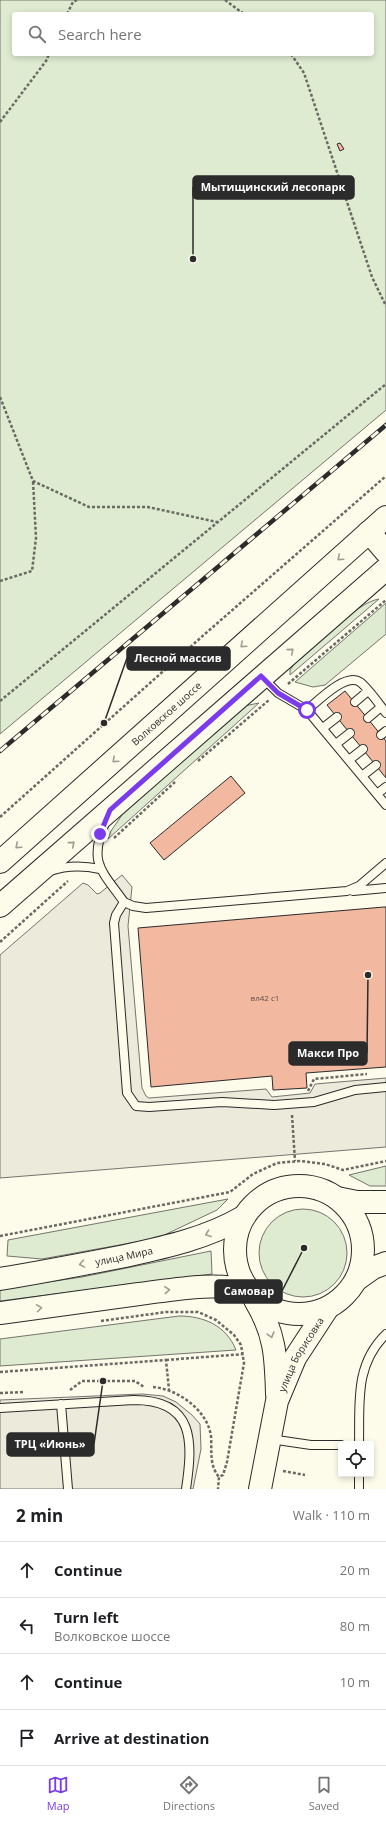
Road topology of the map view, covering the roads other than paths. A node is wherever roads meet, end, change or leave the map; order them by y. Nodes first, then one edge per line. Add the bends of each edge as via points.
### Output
1 (386, 517) edge
2 (369, 532) junction
3 (386, 552) edge
4 (386, 569) edge
5 (261, 676) junction
6 (368, 691) junction
7 (355, 702) dead end
8 (307, 710) junction
9 (384, 710) edge
10 (337, 717) dead end
11 (368, 718) dead end
12 (323, 728) junction
13 (350, 733) dead end
14 (336, 744) junction
15 (363, 749) dead end
16 (349, 760) junction
17 (376, 765) dead end
18 (362, 776) junction
19 (386, 787) edge
20 (377, 794) junction
21 (386, 805) edge
22 (110, 810) junction
23 (0, 862) edge
24 (386, 864) edge
25 (100, 869) junction
26 (24, 884) junction
27 (386, 888) edge
28 (347, 891) junction
29 (124, 902) junction
30 (0, 906) edge
31 (386, 1087) edge
32 (337, 1198) junction
33 (386, 1202) edge
34 (243, 1218) junction
35 (386, 1263) edge
36 (0, 1279) edge
37 (356, 1280) junction
38 (251, 1296) junction
39 (327, 1309) junction
40 (0, 1313) edge
41 (386, 1334) edge
42 (277, 1401) junction
43 (61, 1404) junction
44 (0, 1408) edge
45 (270, 1439) junction
46 (360, 1441) edge
47 (338, 1445) edge
48 (359, 1477) edge
49 (68, 1489) edge
50 (186, 1489) edge
51 (260, 1489) edge
52 (359, 1489) edge

1 - 2 main road, Волковское шоссе
2 - 3 main road
2 -> 23 main road, Волковское шоссе
5 -> 4 main road
5 - 8 lane via 278,693
5 - 22 main road
6 - 7 lane
6 - 8 lane via 359,681 347,680
6 - 9 lane
8 - 12 lane
9 - 11 lane
10 - 12 lane
12 - 14 lane
13 - 14 lane
14 - 16 lane
15 - 16 lane
16 - 18 lane
17 - 18 lane
18 - 20 lane
19 - 20 lane
20 - 21 lane
22 - 25 lane via 100,834 97,854
26 -> 22 main road
24 - 28 lane via 359,886
25 - 26 lane via 68,866 38,876
25 - 29 lane
26 - 30 main road
27 - 28 lane
28 - 29 lane via 146,908
29 - 31 lane via 114,923 127,1093 136,1106 222,1102 291,1104 321,1100 355,1090
32 - 33 main road via 357,1202
32 - 34 main road via 321,1187 286,1186 262,1195
32 - 37 main road via 351,1215 359,1232 362,1253
34 -> 36 main road, улица Мира via 226,1227 188,1240 99,1261
34 - 38 main road via 236,1255 240,1275
35 - 37 main road via 373,1268
37 - 39 main road via 346,1295
38 - 39 main road via 285,1313 316,1314
40 -> 38 main road via 164,1291 217,1287 239,1288
38 -> 42 main road, улица Борисовка via 268,1326 273,1341
39 - 42 main road, улица Борисовка via 295,1358
41 - 46 lane via 362,1375
42 - 45 main road, улица Борисовка
43 - 44 lane
43 - 49 lane
43 - 50 lane via 144,1400 164,1404 173,1410 184,1422 189,1438
45 - 47 lane via 311,1445
45 - 51 main road, улица Борисовка
48 - 52 lane

